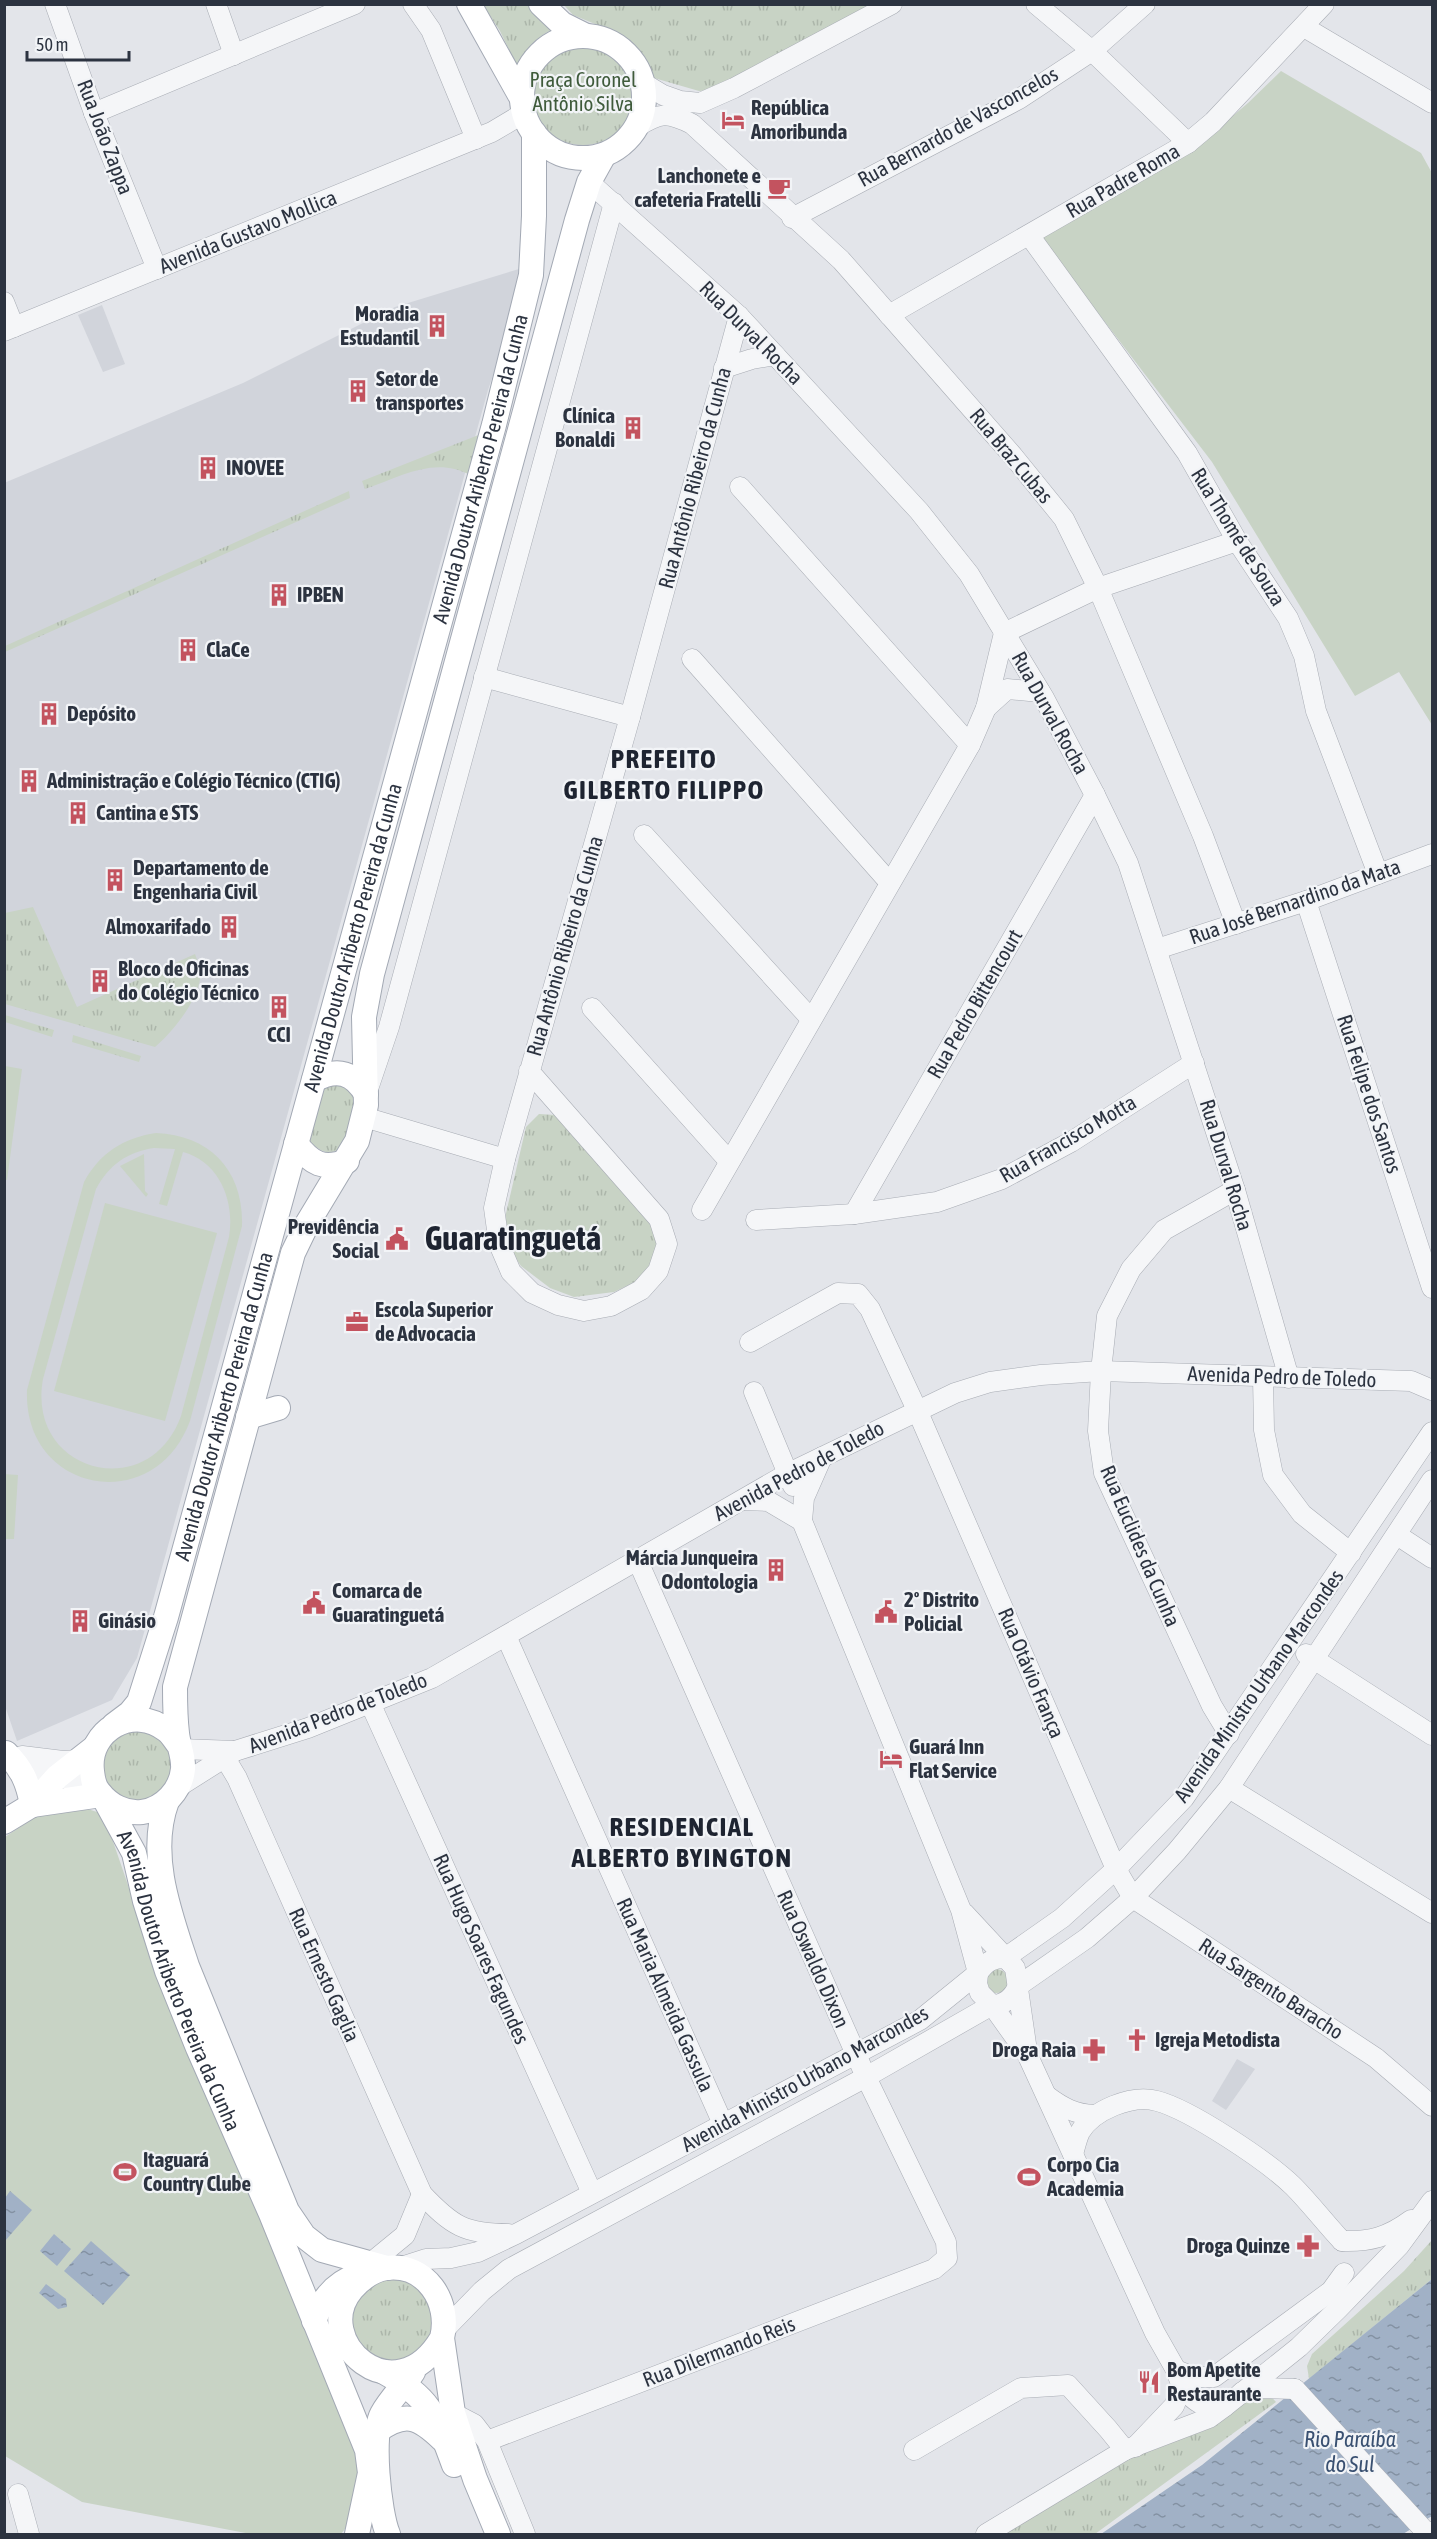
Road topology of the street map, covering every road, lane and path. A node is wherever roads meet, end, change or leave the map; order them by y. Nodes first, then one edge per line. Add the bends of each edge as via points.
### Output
1 (55, 4) edge
2 (216, 4) edge
3 (355, 4) edge
4 (413, 4) edge
5 (469, 4) edge
6 (542, 4) edge
7 (892, 4) edge
8 (1036, 4) edge
9 (1145, 4) edge
10 (1324, 4) edge
11 (1304, 27) junction
12 (584, 35) junction
13 (1092, 51) junction
14 (234, 55) junction
15 (643, 83) junction
16 (711, 98) junction
17 (1432, 103) edge
18 (94, 113) junction
19 (528, 118) junction
20 (637, 127) junction
21 (484, 136) junction
22 (708, 139) junction
23 (1188, 143) junction
24 (604, 155) junction
25 (589, 182) junction
26 (614, 203) junction
27 (792, 218) junction
28 (1029, 235) junction
29 (157, 269) junction
30 (4, 302) edge
31 (739, 315) junction
32 (889, 315) junction
33 (9, 329) edge
34 (775, 355) junction
35 (724, 368) junction
36 (740, 487) dead end
37 (1237, 541) junction
38 (1098, 588) junction
39 (1004, 633) junction
40 (692, 659) dead end
41 (484, 676) junction
42 (1040, 692) junction
43 (986, 708) junction
44 (630, 717) junction
45 (970, 745) junction
46 (1095, 795) junction
47 (644, 835) dead end
48 (1432, 854) edge
49 (1378, 874) junction
50 (890, 883) junction
51 (1306, 901) junction
52 (1236, 924) junction
53 (1157, 949) junction
54 (592, 1008) dead end
55 (811, 1019) junction
56 (1194, 1063) junction
57 (529, 1071) junction
58 (314, 1080) junction
59 (365, 1106) junction
60 (296, 1144) junction
61 (505, 1159) junction
62 (347, 1161) junction
63 (729, 1161) junction
64 (1235, 1190) junction
65 (702, 1210) dead end
66 (854, 1214) junction
67 (756, 1220) dead end
68 (1432, 1287) edge
69 (750, 1342) dead end
70 (1101, 1371) junction
71 (1432, 1373) edge
72 (1263, 1377) junction
73 (1289, 1378) junction
74 (1411, 1381) junction
75 (1432, 1390) edge
76 (754, 1392) dead end
77 (278, 1408) dead end
78 (917, 1410) junction
79 (249, 1416) junction
80 (1432, 1432) edge
81 (822, 1457) junction
82 (782, 1477) junction
83 (1432, 1480) edge
84 (743, 1500) junction
85 (798, 1513) junction
86 (1397, 1535) junction
87 (1351, 1553) junction
88 (1432, 1558) edge
89 (636, 1559) junction
90 (506, 1636) junction
91 (1290, 1644) junction
92 (1315, 1660) junction
93 (370, 1705) junction
94 (113, 1726) junction
95 (1229, 1734) junction
96 (1432, 1735) edge
97 (179, 1747) junction
98 (5, 1753) edge
99 (86, 1754) junction
100 (230, 1755) junction
101 (57, 1778) junction
102 (1229, 1788) junction
103 (100, 1794) junction
104 (172, 1794) junction
105 (32, 1805) junction
106 (4, 1822) edge
107 (1116, 1869) junction
108 (1133, 1898) junction
109 (961, 1910) junction
110 (1432, 1913) edge
111 (1005, 1958) junction
112 (978, 1973) junction
113 (1018, 1986) junction
114 (992, 2005) junction
115 (855, 2054) junction
116 (1027, 2054) junction
117 (866, 2077) junction
118 (1047, 2096) junction
119 (1432, 2106) edge
120 (1094, 2115) junction
121 (723, 2124) junction
122 (1073, 2154) junction
123 (592, 2193) junction
124 (422, 2194) junction
125 (1428, 2206) edge
126 (516, 2234) junction
127 (1342, 2241) junction
128 (948, 2258) joint
129 (383, 2267) junction
130 (1344, 2273) junction
131 (1340, 2308) junction
132 (314, 2321) junction
133 (444, 2333) junction
134 (1299, 2347) junction
135 (326, 2352) junction
136 (381, 2371) junction
137 (410, 2376) junction
138 (1179, 2378) junction
139 (1297, 2391) junction
140 (1240, 2392) junction
141 (1224, 2407) junction
142 (453, 2413) junction
143 (377, 2431) junction
144 (487, 2441) junction
145 (445, 2442) junction
146 (1130, 2448) junction
147 (914, 2450) dead end
148 (467, 2480) junction
149 (18, 2494) dead end
150 (1426, 2531) edge
151 (29, 2535) edge
152 (357, 2535) edge
153 (388, 2535) edge
154 (482, 2535) edge
155 (498, 2535) edge
156 (525, 2535) edge
157 (986, 2535) edge

1 - 18 street, Rua João Zappa
2 - 14 street
3 - 14 street
4 - 21 street via 431,30
5 - 19 main road
6 - 12 main road via 562,24
7 - 16 street
8 - 13 street
9 - 13 street, Rua Bernardo de Vasconcelos
10 - 11 street, Rua Padre Roma
11 - 17 street
11 - 23 street, Rua Padre Roma
12 - 15 main road via 620,48 634,63
12 - 19 main road via 562,39 543,50 529,68
13 - 23 street
13 - 27 street, Rua Bernardo de Vasconcelos via 1019,99
14 - 18 street
15 - 16 street via 680,101 700,103
15 - 20 main road via 644,107
16 - 22 street via 702,113
18 - 29 street, Rua João Zappa
19 - 21 street, Avenida Gustavo Mollica
19 - 24 main road via 553,151 570,158
19 - 58 main road, Avenida Doutor Ariberto Pereira da Cunha via 534,216 528,286 494,425
20 - 22 street, Rua Braz Cubas via 655,116 671,114 692,124
20 - 24 main road via 623,144
21 - 29 street, Avenida Gustavo Mollica
22 - 27 street, Rua Braz Cubas
23 - 28 street, Rua Padre Roma
24 - 25 main road, Avenida Doutor Ariberto Pereira da Cunha
25 - 26 street, Rua Durval Rocha
25 - 59 main road, Avenida Doutor Ariberto Pereira da Cunha via 372,974 364,1017
26 - 31 street, Rua Durval Rocha
26 - 41 street, Avenida Doutor Ariberto Pereira da Cunha
27 - 32 street, Rua Braz Cubas via 841,260
28 - 32 street, Rua Padre Roma
28 - 37 street, Rua Thomé de Souza via 1187,453
29 - 33 street, Avenida Gustavo Mollica
30 - 33 street
31 - 34 street, Rua Durval Rocha
31 - 35 street, Rua Antônio Ribeiro da Cunha
32 - 38 street, Rua Braz Cubas via 1064,519
34 - 35 street
34 - 39 street, Rua Durval Rocha via 919,511 969,574
35 - 44 street, Rua Antônio Ribeiro da Cunha
36 - 45 street
37 - 38 street
37 - 49 street, Rua Thomé de Souza via 1288,618 1304,656 1316,711
38 - 39 street
38 - 52 street, Rua Braz Cubas
39 - 42 street, Rua Durval Rocha
39 - 43 street
40 - 50 street
41 - 44 street
41 - 59 street, Avenida Doutor Ariberto Pereira da Cunha
42 - 43 street via 1007,689
42 - 46 street, Rua Durval Rocha
43 - 45 street
44 - 57 street, Rua Antônio Ribeiro da Cunha
45 - 50 street
46 - 53 street, Rua Durval Rocha via 1128,863
46 - 66 street, Rua Pedro Bittencourt
47 - 55 street
48 - 49 street, Rua José Bernardino da Mata
49 - 51 street, Rua José Bernardino da Mata
50 - 55 street
51 - 52 street, Rua José Bernardino da Mata
51 - 68 street, Rua Felipe dos Santos
52 - 53 street, Rua José Bernardino da Mata
53 - 56 street, Rua Durval Rocha
54 - 63 street
55 - 63 street
56 - 64 street, Rua Durval Rocha
56 - 66 street, Rua Francisco Motta via 1071,1142 1002,1179 937,1202
57 - 61 street, Rua Antônio Ribeiro da Cunha
57 - 61 street, Rua Antônio Ribeiro da Cunha via 659,1219 667,1244 658,1271 641,1290 611,1306 584,1311 532,1293 511,1272 499,1244 494,1208
58 - 59 main road via 324,1075 345,1074 358,1082
58 - 60 main road, Avenida Doutor Ariberto Pereira da Cunha
59 - 61 street
59 - 62 main road, Avenida Doutor Ariberto Pereira da Cunha via 357,1141
60 - 62 main road via 323,1166
60 - 94 main road, Avenida Doutor Ariberto Pereira da Cunha via 156,1649 139,1702
62 - 79 main road, Avenida Doutor Ariberto Pereira da Cunha via 293,1253
63 - 65 street
64 - 70 street, Rua Euclides da Cunha via 1164,1230 1131,1269 1107,1316
64 - 73 street, Rua Durval Rocha
66 - 67 street, Rua Francisco Motta
69 - 78 street, Rua Otávio França via 838,1293 858,1294 870,1309
70 - 72 street, Avenida Pedro de Toledo
70 - 78 street, Avenida Pedro de Toledo via 990,1382
70 - 95 street, Rua Euclides da Cunha via 1098,1431 1104,1473 1212,1706
71 - 74 street
72 - 73 street, Avenida Pedro de Toledo
72 - 87 street via 1264,1430 1273,1474 1302,1514
73 - 74 street, Avenida Pedro de Toledo
74 - 75 street
76 - 82 street
77 - 79 main road
78 - 81 street, Avenida Pedro de Toledo
78 - 107 street, Rua Otávio França
79 - 97 main road, Avenida Doutor Ariberto Pereira da Cunha via 176,1687
80 - 87 street, Avenida Ministro Urbano Marcondes
81 - 82 street, Avenida Pedro de Toledo
81 - 85 street
82 - 84 street, Avenida Pedro de Toledo
82 - 85 street
83 - 86 street, Avenida Ministro Urbano Marcondes
84 - 85 street via 768,1502
84 - 89 street, Avenida Pedro de Toledo
85 - 109 street
86 - 88 street
86 - 92 street, Avenida Ministro Urbano Marcondes
87 - 91 street, Avenida Ministro Urbano Marcondes
89 - 90 street, Avenida Pedro de Toledo
89 - 115 street, Rua Oswaldo Dixon
90 - 93 street, Avenida Pedro de Toledo via 432,1678
90 - 121 street, Rua Maria Almeida Gassula
91 - 92 street
91 - 95 street, Avenida Ministro Urbano Marcondes
92 - 96 street
92 - 102 street, Avenida Ministro Urbano Marcondes
93 - 100 street, Avenida Pedro de Toledo
93 - 123 street, Rua Hugo Soares Fagundes
94 - 97 main road via 133,1719 148,1720 167,1730
94 - 99 main road
95 - 107 street, Avenida Ministro Urbano Marcondes via 1184,1798
97 - 100 street, Avenida Pedro de Toledo
97 - 104 main road via 183,1769
98 - 99 street via 63,1761
98 - 101 street
98 - 105 main road via 21,1768 29,1784
99 - 101 main road
99 - 103 main road via 91,1759
100 - 104 street, Avenida Pedro de Toledo
100 - 124 street, Rua Ernesto Gaglia via 237,1779
101 - 103 street
101 - 105 main road
102 - 108 street, Avenida Ministro Urbano Marcondes
102 - 110 street
103 - 104 main road via 121,1810 139,1812 152,1810
103 - 105 main road
103 - 132 main road, Avenida Doutor Ariberto Pereira da Cunha via 134,1853 167,1971
104 - 129 main road, Avenida Doutor Ariberto Pereira da Cunha via 160,1819 158,1851 176,1931 287,2211 304,2236 322,2250
105 - 106 main road
107 - 108 street, Rua Sargento Baracho
107 - 111 street, Avenida Ministro Urbano Marcondes via 1062,1918
108 - 113 street, Avenida Ministro Urbano Marcondes via 1087,1938
108 - 119 street, Rua Sargento Baracho via 1376,2058
109 - 111 street
109 - 112 street
111 - 112 street, Avenida Ministro Urbano Marcondes via 995,1958
111 - 113 street via 1015,1968
112 - 114 street via 980,1993
112 - 115 street, Avenida Ministro Urbano Marcondes via 920,2020
113 - 114 street, Avenida Ministro Urbano Marcondes via 1007,2001
113 - 116 street
114 - 116 street
114 - 117 street, Avenida Ministro Urbano Marcondes
115 - 117 street, Rua Oswaldo Dixon
115 - 121 street, Avenida Ministro Urbano Marcondes
116 - 118 street
117 - 128 street, Rua Oswaldo Dixon via 946,2242
117 - 133 street, Avenida Ministro Urbano Marcondes via 509,2269 482,2291
118 - 120 street via 1076,2114
118 - 122 street
120 - 122 street via 1080,2132
120 - 127 street via 1130,2101 1156,2100 1185,2113 1247,2150 1292,2185
121 - 123 street, Avenida Ministro Urbano Marcondes
122 - 138 street
123 - 126 street, Avenida Ministro Urbano Marcondes
124 - 126 street via 456,2225 483,2234
124 - 129 street via 405,2235
125 - 127 street via 1382,2238
125 - 131 street via 1399,2246
126 - 129 street, Avenida Ministro Urbano Marcondes via 478,2252
127 - 130 street
128 - 144 street, Rua Dilermando Reis via 934,2269
129 - 132 main road via 349,2278 329,2293
129 - 133 main road via 418,2274 435,2288 444,2307
129 - 136 main road via 359,2280 347,2294 341,2312 341,2331 348,2348 360,2362
130 - 131 street
130 - 138 street via 1331,2290 1214,2377
131 - 134 street
132 - 135 main road, Avenida Doutor Ariberto Pereira da Cunha
133 - 137 main road via 432,2355
133 - 142 main road
134 - 139 street via 1293,2365
134 - 140 street
135 - 136 main road via 353,2366
135 - 152 main road, Avenida Doutor Ariberto Pereira da Cunha via 367,2451 370,2474
136 - 137 main road
137 - 143 main road via 381,2415
137 - 145 main road via 437,2419
138 - 141 street via 1192,2398 1205,2407
138 - 146 street via 1174,2406
139 - 140 street via 1263,2388
139 - 150 street
140 - 141 street
141 - 146 street via 1209,2418
142 - 144 street via 474,2424
142 - 148 main road
143 - 145 main road via 390,2421 416,2419
143 - 153 main road via 378,2479
144 - 156 street
145 - 148 main road
146 - 147 street via 1068,2385 1022,2388
146 - 157 street
148 - 154 main road
148 - 155 main road
149 - 151 street

